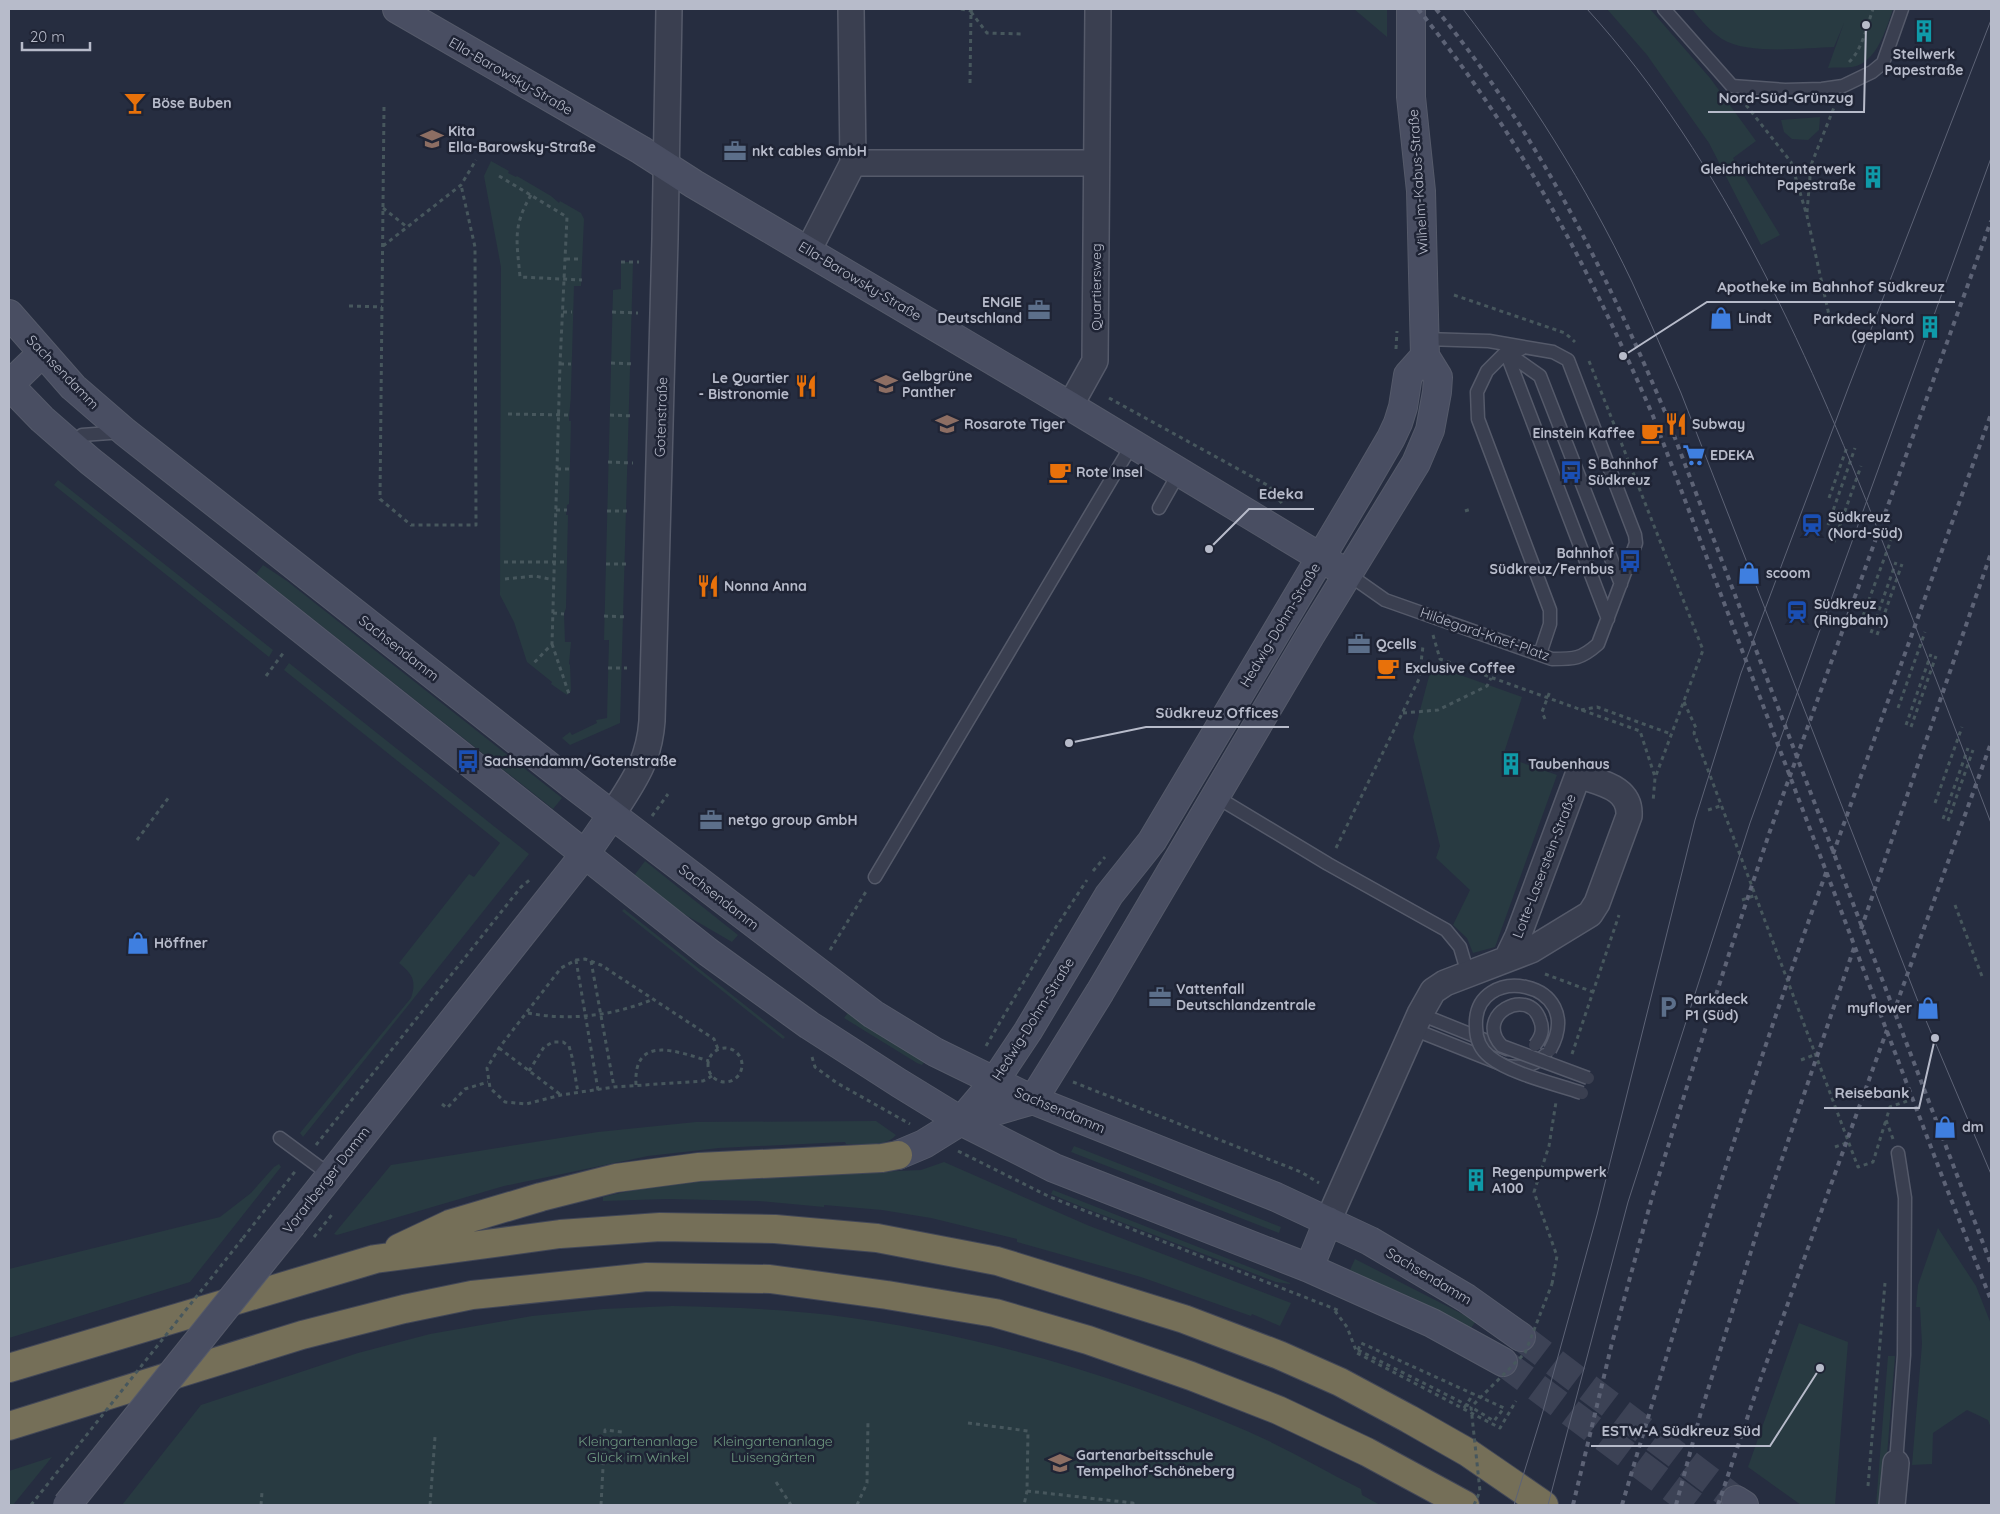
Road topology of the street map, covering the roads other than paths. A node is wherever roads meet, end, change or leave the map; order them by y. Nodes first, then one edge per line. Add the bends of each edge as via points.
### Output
1 (397, 9) edge
2 (668, 9) edge
3 (851, 9) edge
4 (1098, 9) edge
5 (1411, 9) edge
6 (1664, 9) edge
7 (1902, 9) edge
8 (853, 163) junction
9 (1096, 163) junction
10 (667, 167) junction
11 (808, 251) junction
12 (9, 314) edge
13 (1489, 341) junction
14 (1425, 347) junction
15 (1527, 348) junction
16 (1506, 352) junction
17 (42, 353) junction
18 (9, 385) edge
19 (1076, 395) junction
20 (125, 432) junction
21 (1133, 443) junction
22 (70, 445) junction
23 (1180, 471) junction
24 (1159, 508) dead end
25 (1321, 557) junction
26 (1348, 574) junction
27 (1621, 584) junction
28 (1608, 619) junction
29 (1540, 654) junction
30 (1215, 796) junction
31 (612, 815) junction
32 (585, 854) junction
33 (875, 877) road end
34 (1507, 959) junction
35 (1468, 974) junction
36 (1417, 1022) junction
37 (1588, 1078) dead end
38 (994, 1082) junction
39 (1582, 1093) dead end
40 (1033, 1100) junction
41 (961, 1121) junction
42 (280, 1138) dead end
43 (1898, 1153) road end
44 (898, 1155) joint
45 (330, 1176) junction
46 (1328, 1221) junction
47 (374, 1259) junction
48 (1309, 1268) junction
49 (1520, 1336) tunnel mouth
50 (1503, 1362) tunnel mouth
51 (9, 1368) edge
52 (9, 1426) edge
53 (1896, 1463) joint
54 (67, 1505) edge
55 (1465, 1505) edge
56 (1544, 1505) edge
57 (1892, 1505) edge

1 - 10 street, Ella-Barowsky-Straße
2 - 10 street, Gotenstraße
3 - 8 street
4 - 9 street, Quartiersweg
5 - 14 street, Wilhelm-Kabus-Straße via 1411,97 1421,192
6 - 7 lane via 1732,86 1785,90 1843,86 1872,72 1882,64
8 - 9 street
8 - 11 street
9 - 19 street, Quartiersweg via 1095,361
10 - 11 street, Ella-Barowsky-Straße
10 - 31 street, Gotenstraße via 650,740 639,773
11 - 19 street, Ella-Barowsky-Straße
12 - 17 street, Sachsendamm
13 - 14 lane, Hildegard-Knef-Platz
13 - 15 lane, Hildegard-Knef-Platz
13 - 16 lane
14 - 25 street via 1408,375 1403,407 1391,438
14 - 26 street, Wilhelm-Kabus-Straße via 1438,377 1430,430 1416,463
15 - 16 lane
15 - 27 lane, Hildegard-Knef-Platz via 1564,356 1579,386 1635,535 1636,543
16 - 27 lane via 1540,376
16 - 28 lane
16 - 29 lane via 1487,371 1477,392 1478,419 1550,610 1550,624
17 - 18 street
17 - 20 street, Sachsendamm via 83,397
18 - 22 street
19 - 21 street, Ella-Barowsky-Straße
20 - 22 lane via 82,435
20 - 31 street, Sachsendamm
21 - 23 street, Ella-Barowsky-Straße
21 - 33 lane
22 - 32 street
23 - 24 lane
23 - 25 street, Ella-Barowsky-Straße
25 - 26 street, Ella-Barowsky-Straße
25 - 38 street, Hedwig-Dohm-Straße via 1152,841 1109,895
26 - 29 lane, Hildegard-Knef-Platz via 1385,600
26 - 30 street
27 - 28 lane, Hildegard-Knef-Platz
28 - 29 lane, Hildegard-Knef-Platz via 1598,644 1585,655 1552,659
30 - 35 lane via 1446,930 1460,947
30 - 40 street
31 - 32 street, Vorarlberger Damm
31 - 38 street, Sachsendamm via 873,1014 935,1052
32 - 41 street via 708,952 809,1025
32 - 45 street, Vorarlberger Damm
34 - 34 street, Lotte-Laserstein-Straße via 1531,950 1590,914 1629,816 1627,799 1618,790 1578,774
34 - 35 street, Lotte-Laserstein-Straße
35 - 36 street, Lotte-Laserstein-Straße via 1433,991
36 - 37 lane, bridge via 1512,1051 1527,1050 1535,1045 1542,1024 1536,1012 1521,1004 1502,1010 1497,1017 1494,1029 1502,1046
36 - 39 lane, bridge via 1506,1066 1515,1067 1532,1064 1550,1050 1556,1039 1558,1022 1556,1012 1545,996 1535,989 1516,985 1497,990 1485,1000 1478,1011 1478,1040 1488,1056 1497,1062 1526,1074
36 - 46 street, Lotte-Laserstein-Straße
38 - 40 street, Sachsendamm
38 - 41 street, Hedwig-Dohm-Straße
40 - 41 street
40 - 46 street, Sachsendamm via 1276,1196
41 - 44 street via 924,1144
41 - 48 street via 1062,1172
42 - 45 lane
43 - 53 lane via 1905,1198 1904,1355
44 - 47 highway via 699,1167 616,1178 450,1224
45 - 54 street, Vorarlberger Damm, bridge
46 - 48 street
46 - 49 street, Sachsendamm via 1435,1278
47 - 51 highway
47 - 56 highway via 560,1234 660,1227 775,1229 877,1238 997,1261 1184,1319 1332,1378 1467,1452
48 - 50 street via 1432,1323
52 - 55 highway via 302,1335 472,1295 647,1277 770,1279 995,1313 1088,1340 1278,1410 1367,1452
53 - 57 street

